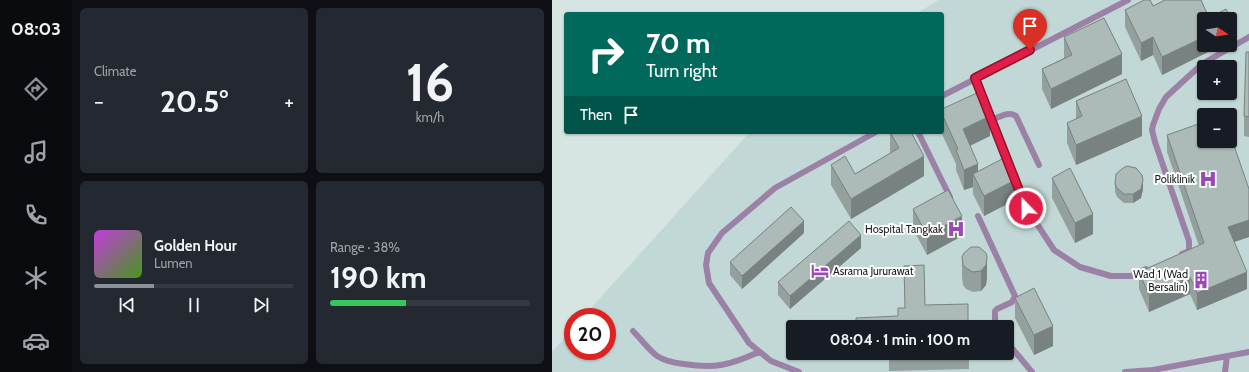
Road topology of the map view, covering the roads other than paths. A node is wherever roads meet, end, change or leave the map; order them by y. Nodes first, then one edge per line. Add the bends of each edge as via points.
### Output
1 (1128, 0) edge
2 (1249, 37) edge
3 (975, 78) junction
4 (944, 95) edge
5 (991, 120) junction
6 (872, 134) edge
7 (919, 134) edge
8 (1039, 165) dead end
9 (952, 202) edge
10 (978, 216) dead end
11 (1174, 257) edge
12 (1153, 266) edge
13 (995, 320) edge
14 (633, 331) dead end
15 (1014, 351) edge
16 (759, 352) junction
17 (1249, 352) edge
18 (1228, 356) junction
19 (799, 372) edge
20 (1032, 372) edge
21 (1124, 372) edge
22 (1225, 372) edge

1 - 3 lane
2 - 11 lane via 1202,64 1166,97 1158,109 1152,130 1189,241 1189,251
3 - 4 lane
3 - 5 lane
5 - 8 lane via 1008,114 1016,116
5 - 12 lane via 1026,208 1054,250 1080,267 1111,276 1131,276
6 - 16 lane via 775,188 722,233 708,253 706,265 709,283 749,343
7 - 9 lane
10 - 13 lane via 1015,296 1012,302 994,312
14 - 16 lane via 657,356 672,363 700,367 721,365
15 - 20 lane
16 - 19 lane via 771,361
17 - 18 lane
18 - 21 lane via 1153,370
18 - 22 lane

